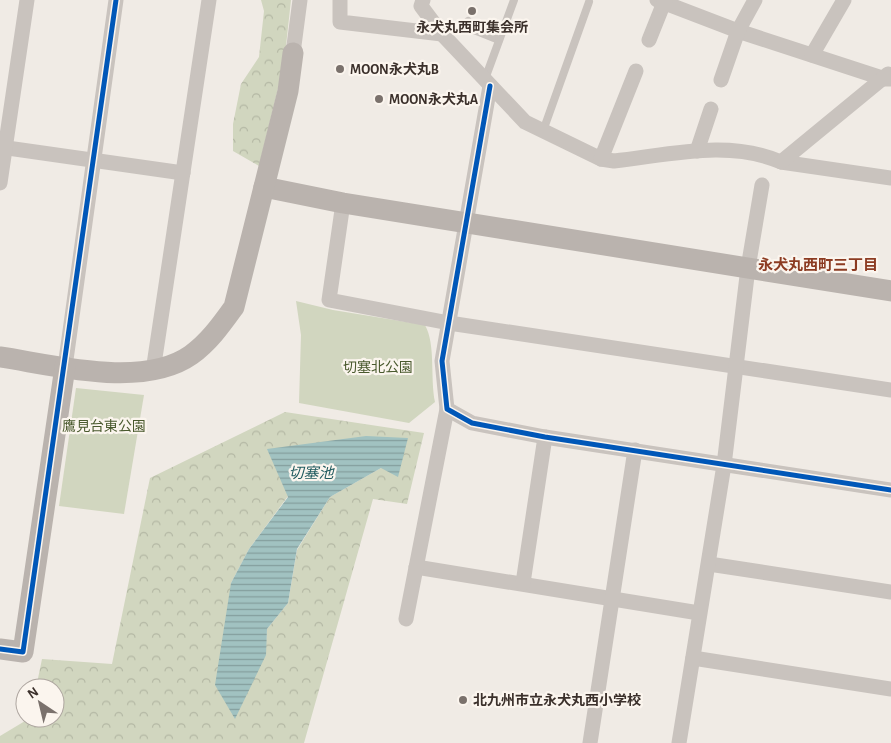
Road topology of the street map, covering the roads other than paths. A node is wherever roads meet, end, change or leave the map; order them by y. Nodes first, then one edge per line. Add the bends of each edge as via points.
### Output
1 (27, 0) edge
2 (116, 0) edge
3 (209, 0) edge
4 (300, 0) edge
5 (423, 0) edge
6 (514, 0) edge
7 (756, 0) edge
8 (844, 0) edge
9 (340, 1) edge
10 (662, 1) edge
11 (590, 2) dead end
12 (468, 21) dead end
13 (738, 31) junction
14 (442, 34) junction
15 (499, 40) junction
16 (649, 40) dead end
17 (293, 53) joint
18 (812, 55) junction
19 (636, 71) dead end
20 (889, 76) edge
21 (721, 80) dead end
22 (488, 82) junction
23 (711, 109) dead end
24 (543, 131) junction
25 (2, 147) edge
26 (697, 151) junction
27 (601, 159) junction
28 (94, 161) junction
29 (781, 162) junction
30 (183, 173) junction
31 (891, 178) edge
32 (0, 183) edge
33 (762, 185) dead end
34 (264, 187) junction
35 (343, 203) junction
36 (467, 223) junction
37 (748, 268) junction
38 (891, 291) edge
39 (449, 323) junction
40 (0, 357) edge
41 (736, 365) junction
42 (65, 367) junction
43 (153, 371) junction
44 (891, 390) edge
45 (447, 409) junction
46 (545, 437) junction
47 (635, 450) junction
48 (724, 465) junction
49 (891, 490) edge
50 (709, 564) junction
51 (416, 567) junction
52 (523, 583) junction
53 (891, 592) edge
54 (613, 599) junction
55 (699, 613) junction
56 (406, 619) dead end
57 (0, 649) edge
58 (693, 658) junction
59 (891, 689) edge
60 (593, 742) edge
61 (679, 743) edge

1 - 25 street
2 - 28 street
3 - 30 street
4 - 17 street
5 - 14 street via 421,6
6 - 15 lane
7 - 13 street
8 - 18 street
9 - 14 street via 340,22
10 - 13 street
10 - 16 street
11 - 24 lane
12 - 15 lane via 474,30
13 - 18 street
13 - 21 street
14 - 22 street
15 - 22 lane
17 - 34 street via 288,90
18 - 20 street
19 - 27 street
20 - 29 street
22 - 24 street via 525,122
22 - 36 street
23 - 26 street
24 - 27 street
25 - 28 street
25 - 32 street
26 - 27 street via 614,161
26 - 29 street via 723,148 767,155
28 - 30 street
28 - 42 street
29 - 31 street
30 - 43 street
33 - 37 street
34 - 35 street
34 - 43 street via 234,307 213,335 189,356
35 - 36 street
35 - 39 street via 329,300
36 - 37 street
36 - 39 street
37 - 38 street
37 - 41 street
39 - 41 street
39 - 45 street via 442,361
40 - 42 street
41 - 44 street
41 - 48 street
42 - 43 street via 118,374
42 - 57 street via 23,652
45 - 46 street via 472,423
45 - 51 street
46 - 47 street
46 - 52 street
47 - 48 street
47 - 54 street
48 - 49 street
48 - 50 street
50 - 53 street
50 - 55 street
51 - 52 street
51 - 56 street
52 - 54 street
54 - 55 street
54 - 60 street
55 - 58 street
58 - 59 street
58 - 61 street

